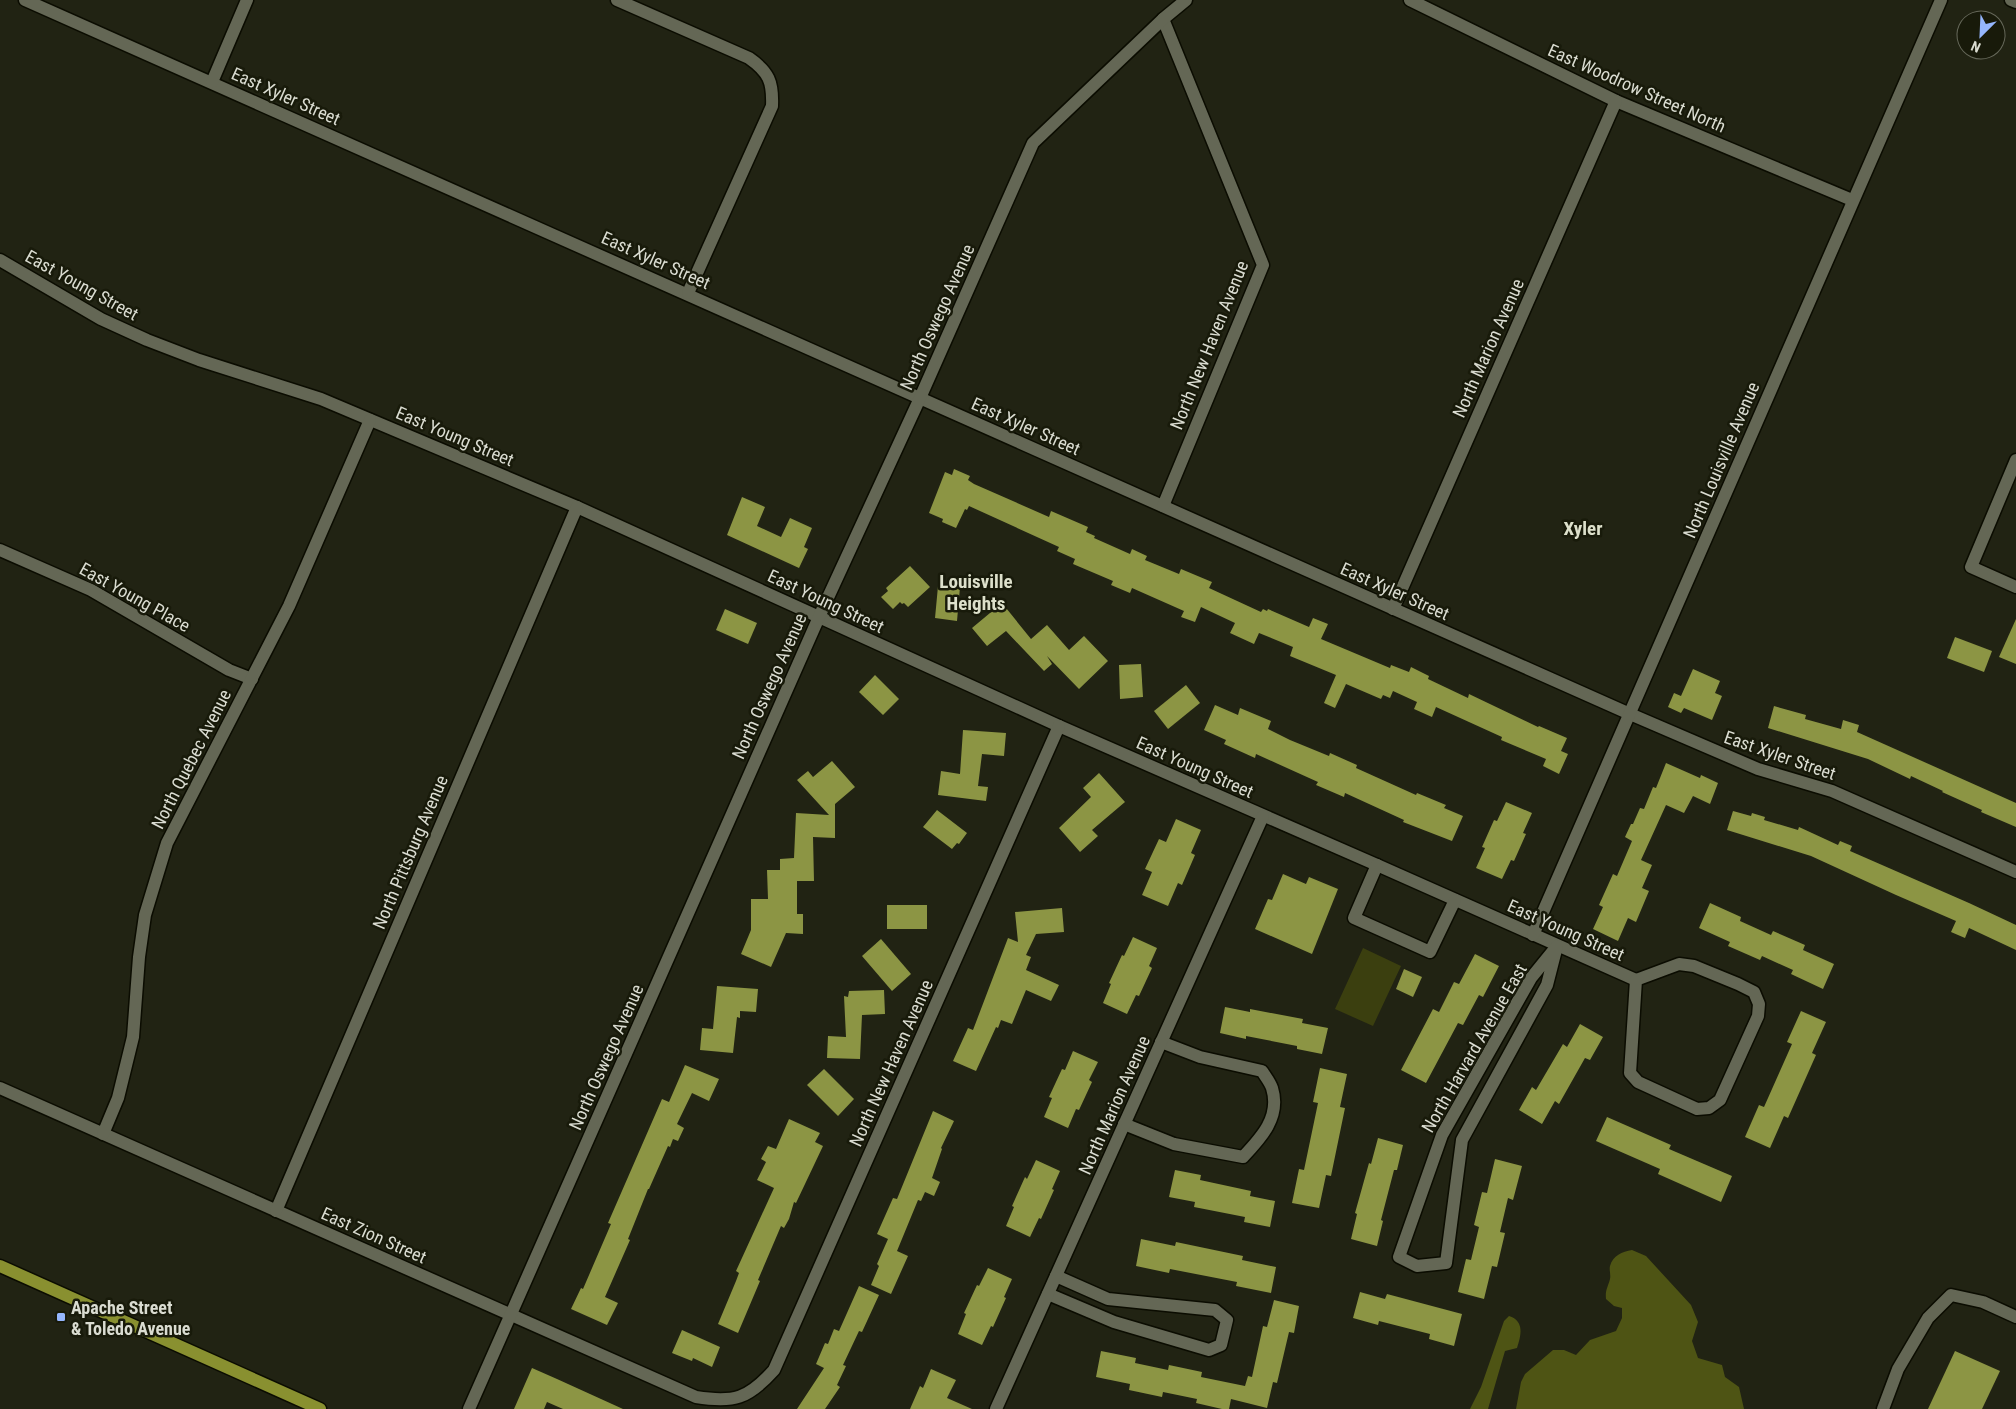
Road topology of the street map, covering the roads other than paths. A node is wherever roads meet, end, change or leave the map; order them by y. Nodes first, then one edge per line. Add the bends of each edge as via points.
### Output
1 (25, 0) edge
2 (248, 0) edge
3 (618, 0) edge
4 (1186, 0) edge
5 (1410, 0) edge
6 (1941, 0) edge
7 (2011, 0) edge
8 (2016, 2) edge
9 (1163, 19) junction
10 (212, 82) junction
11 (1616, 101) junction
12 (1852, 200) junction
13 (0, 260) edge
14 (688, 293) junction
15 (920, 398) junction
16 (370, 420) junction
17 (2016, 460) edge
18 (1163, 506) junction
19 (577, 507) junction
20 (0, 550) edge
21 (2016, 587) edge
22 (1393, 610) junction
23 (819, 617) junction
24 (252, 679) junction
25 (1630, 714) junction
26 (1059, 726) junction
27 (1263, 816) junction
28 (1377, 865) junction
29 (2016, 872) edge
30 (1455, 900) junction
31 (1533, 935) junction
32 (1557, 946) junction
33 (1636, 980) junction
34 (1161, 1042) junction
35 (0, 1088) edge
36 (1124, 1124) junction
37 (103, 1134) junction
38 (276, 1211) junction
39 (0, 1266) edge
40 (1056, 1276) junction
41 (1048, 1294) junction
42 (512, 1315) junction
43 (2016, 1317) edge
44 (736, 1398) joint
45 (320, 1409) edge
46 (469, 1409) edge
47 (996, 1409) edge
48 (1883, 1409) edge

1 - 10 street, East Xyler Street
2 - 10 street
3 - 14 street via 749,58 764,69 773,88 772,106
4 - 9 street, North Oswego Avenue
5 - 11 street, East Woodrow Street North
6 - 12 street, North Louisville Avenue
7 - 8 street
9 - 15 street, North Oswego Avenue via 1033,143
9 - 18 street, North New Haven Avenue via 1263,265
10 - 14 street, East Xyler Street
11 - 12 street, East Woodrow Street North
11 - 22 street, North Marion Avenue
12 - 25 street, North Louisville Avenue
13 - 16 street, East Young Street via 101,319 147,340 321,399
14 - 15 street, East Xyler Street
15 - 18 street, East Xyler Street
15 - 23 street, North Oswego Avenue
16 - 19 street, East Young Street
16 - 24 street, North Quebec Avenue via 289,606
17 - 21 street via 1971,567
18 - 22 street, East Xyler Street
19 - 23 street, East Young Street
19 - 38 street, North Pittsburg Avenue
20 - 24 street, East Young Place via 91,590 229,670
22 - 25 street, East Xyler Street
23 - 26 street, East Young Street
23 - 42 street, North Oswego Avenue
24 - 37 street, North Quebec Avenue via 167,843 145,915 133,1037 118,1098
25 - 29 street, East Xyler Street via 1758,769 1832,790
25 - 31 street, North Louisville Avenue
26 - 27 street, East Young Street
26 - 44 street, North New Haven Avenue via 774,1370 759,1386
27 - 28 street, East Young Street
27 - 34 street, North Marion Avenue
28 - 30 street, East Young Street
28 - 30 street via 1354,918 1430,952
30 - 31 street, East Young Street
31 - 32 street, East Young Street
32 - 32 street, North Harvard Avenue East via 1532,978 1442,1134 1398,1257 1417,1266 1446,1263 1462,1140 1547,985
32 - 33 street, East Young Street
33 - 33 street, East Young Street via 1678,964 1694,966 1754,992 1759,1004 1758,1016 1720,1100 1709,1108 1697,1109 1638,1082 1630,1073
34 - 36 street, North Marion Avenue
34 - 36 street via 1200,1058 1262,1071 1272,1088 1274,1110 1268,1128 1243,1158 1174,1144
35 - 37 street, East Zion Street
36 - 40 street, North Marion Avenue
37 - 38 street, East Zion Street
38 - 42 street, East Zion Street
39 - 45 main road
40 - 41 street, North Marion Avenue
40 - 41 street via 1108,1299 1215,1310 1227,1320 1221,1345 1209,1350 1124,1325
41 - 47 street, North Marion Avenue
42 - 44 street, East Zion Street via 696,1398 719,1401
42 - 46 street, North Oswego Avenue
43 - 48 street via 1982,1302 1950,1295 1928,1318 1898,1369

